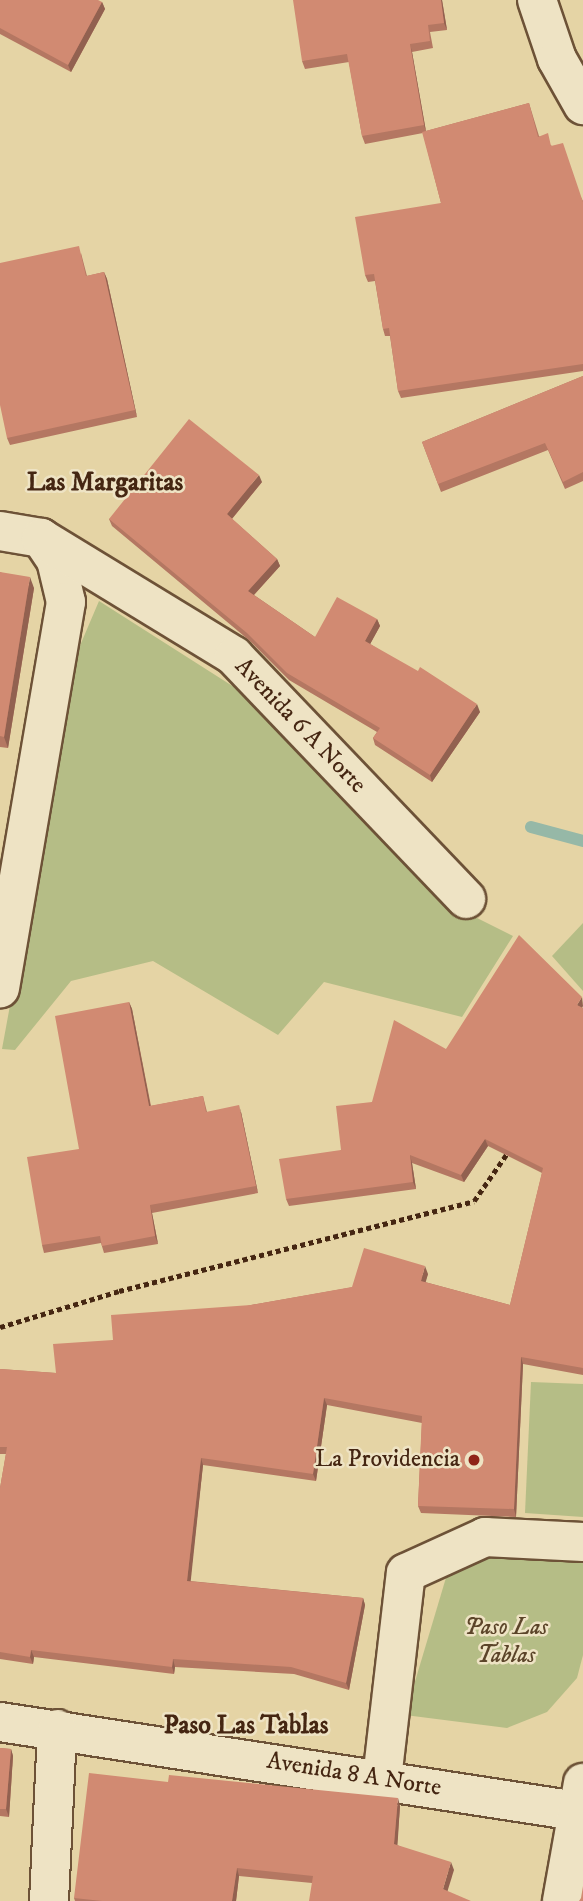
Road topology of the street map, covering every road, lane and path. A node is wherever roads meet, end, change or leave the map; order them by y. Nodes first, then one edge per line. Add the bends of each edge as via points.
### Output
1 (537, 0) edge
2 (583, 105) edge
3 (0, 531) edge
4 (41, 538) junction
5 (466, 898) dead end
6 (0, 988) edge
7 (513, 1146) edge
8 (0, 1327) edge
9 (583, 1542) edge
10 (0, 1722) edge
11 (57, 1729) junction
12 (382, 1779) junction
13 (581, 1801) edge
14 (49, 1901) edge
15 (562, 1901) edge

1 - 2 street via 557,59
3 - 4 street, Avenida 6 A Norte
4 - 5 street, Avenida 6 A Norte via 234,656
4 - 6 street via 56,560 66,602
7 - 8 path via 474,1201 118,1292
9 - 12 street via 485,1537 407,1573
10 - 11 street, Avenida 8 A Norte
11 - 12 street, Avenida 8 A Norte
11 - 14 street
12 - 13 street, Avenida 8 A Norte
13 - 15 street

